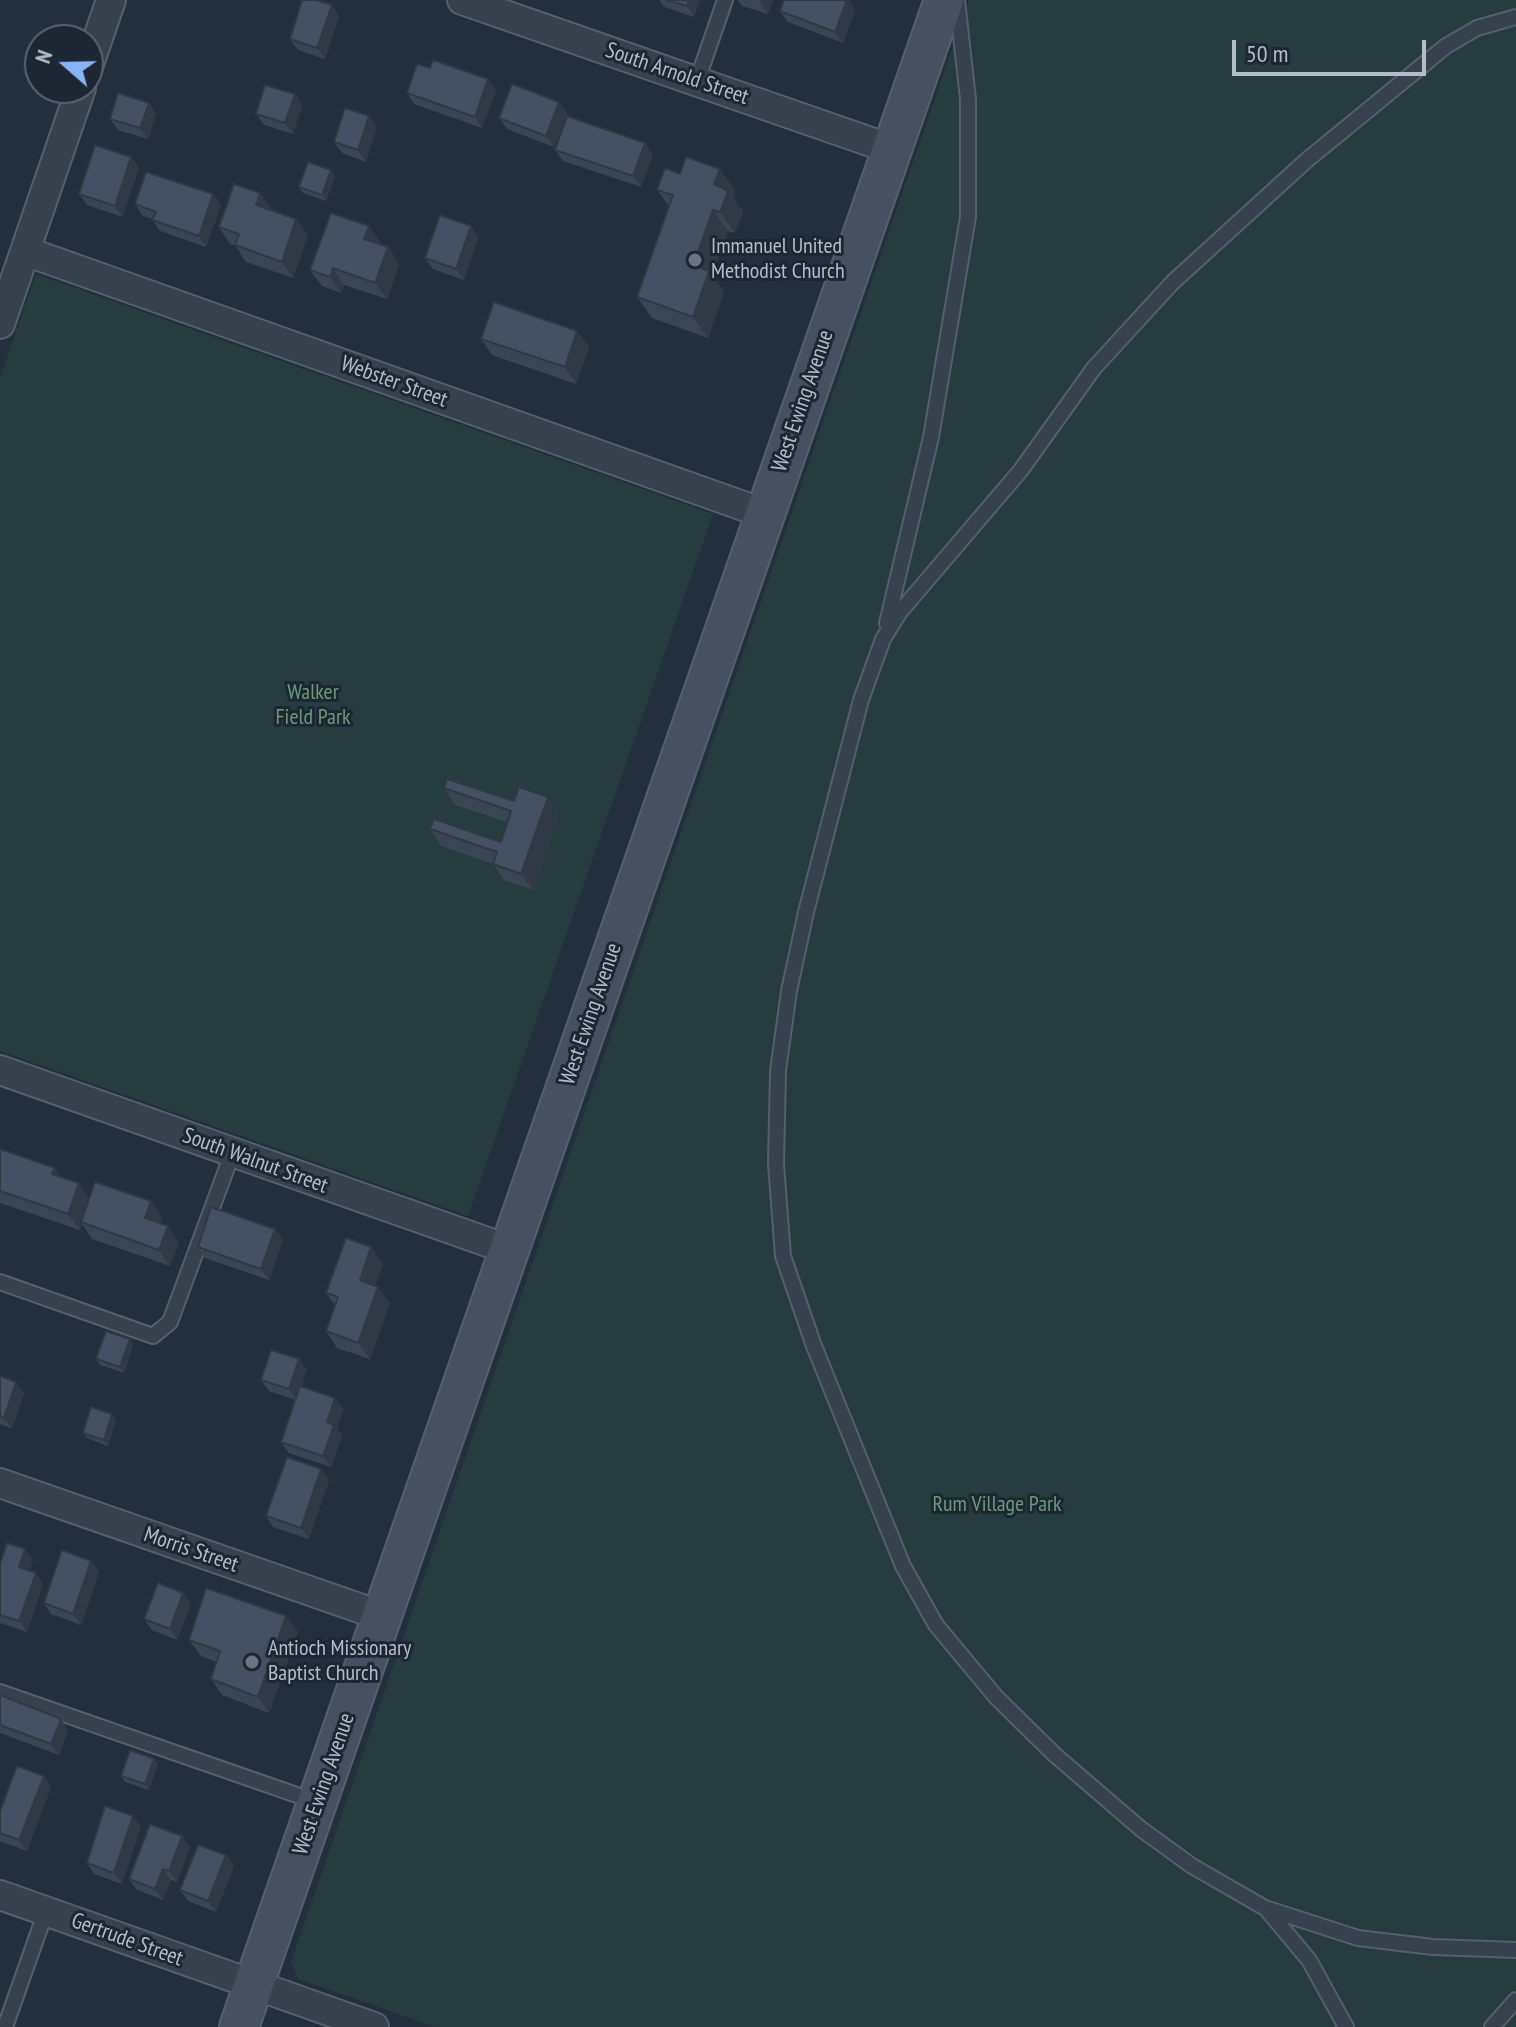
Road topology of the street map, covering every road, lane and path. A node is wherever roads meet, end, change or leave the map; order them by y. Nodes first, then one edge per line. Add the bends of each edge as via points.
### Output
1 (111, 0) edge
2 (462, 0) edge
3 (725, 0) edge
4 (944, 0) edge
5 (957, 0) edge
6 (1516, 17) edge
7 (103, 24) edge
8 (697, 81) junction
9 (76, 104) edge
10 (891, 149) junction
11 (25, 251) junction
12 (0, 324) edge
13 (763, 513) junction
14 (883, 639) junction
15 (0, 1070) edge
16 (232, 1154) junction
17 (510, 1250) junction
18 (0, 1282) edge
19 (0, 1483) edge
20 (382, 1616) junction
21 (0, 1692) edge
22 (318, 1802) junction
23 (0, 1895) edge
24 (1265, 1908) junction
25 (46, 1911) junction
26 (1516, 1950) edge
27 (254, 1985) junction
28 (1516, 2000) edge
29 (5, 2027) edge
30 (239, 2027) edge
31 (374, 2027) edge
32 (1346, 2027) edge
33 (1492, 2027) edge

1 - 7 street
2 - 8 street, South Arnold Street
3 - 8 lane
4 - 10 street, West Ewing Avenue
5 - 14 lane via 968,99 968,217 918,504
6 - 14 lane via 1477,28 1446,46 1307,160 1173,282 1094,368 1021,470 915,593
8 - 10 street, South Arnold Street
9 - 11 street
10 - 13 street, West Ewing Avenue
11 - 12 street
11 - 13 street, Webster Street
13 - 17 street, West Ewing Avenue
14 - 24 lane via 840,775 789,991 776,1164 783,1256 903,1566 936,1625 996,1697 1130,1820 1192,1866
15 - 16 street, South Walnut Street
16 - 17 street, South Walnut Street
16 - 18 lane via 170,1322 153,1336
17 - 20 street, West Ewing Avenue
19 - 20 street, Morris Street
20 - 22 street, West Ewing Avenue
21 - 22 lane
22 - 27 street, West Ewing Avenue
23 - 25 street, Gertrude Street
24 - 26 lane via 1358,1938
24 - 32 lane via 1309,1960
25 - 27 street, Gertrude Street
25 - 29 lane
27 - 30 street, West Ewing Avenue
27 - 31 street, Gertrude Street
28 - 33 lane

